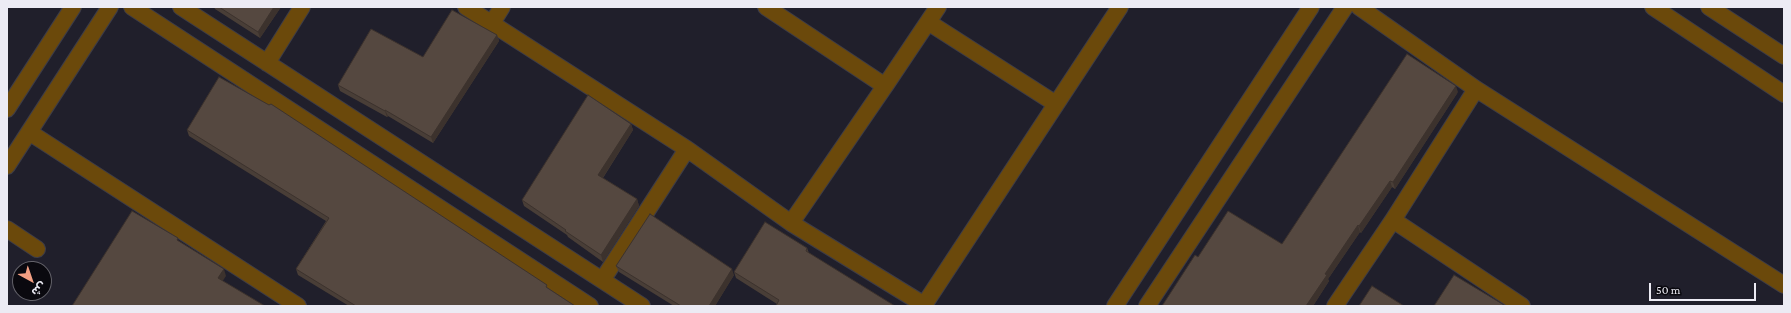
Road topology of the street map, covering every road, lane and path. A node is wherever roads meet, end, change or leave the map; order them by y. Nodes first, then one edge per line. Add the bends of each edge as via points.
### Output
1 (73, 7) edge
2 (110, 7) edge
3 (132, 7) edge
4 (181, 7) edge
5 (302, 7) edge
6 (466, 7) edge
7 (502, 7) edge
8 (766, 7) edge
9 (938, 7) edge
10 (1120, 7) edge
11 (1311, 7) edge
12 (1345, 7) edge
13 (1359, 7) edge
14 (1653, 7) edge
15 (1709, 7) edge
16 (928, 22) junction
17 (492, 23) junction
18 (1784, 56) edge
19 (267, 63) junction
20 (885, 86) junction
21 (1476, 89) junction
22 (1784, 94) edge
23 (1056, 104) junction
24 (7, 109) edge
25 (29, 132) junction
26 (687, 149) junction
27 (7, 166) edge
28 (1393, 220) junction
29 (791, 223) junction
30 (7, 229) edge
31 (37, 248) dead end
32 (603, 280) junction
33 (1784, 285) edge
34 (298, 306) edge
35 (590, 306) edge
36 (642, 306) edge
37 (925, 306) edge
38 (1115, 306) edge
39 (1147, 306) edge
40 (1335, 306) edge
41 (1522, 306) edge

1 - 24 street
2 - 25 street
3 - 35 street
4 - 19 street
5 - 19 street
6 - 17 street
7 - 17 street
8 - 20 street
9 - 16 street
10 - 23 street
11 - 38 street
12 - 39 street
13 - 21 street
14 - 22 street
15 - 18 street
16 - 20 street
16 - 23 street
17 - 26 street
19 - 32 street
20 - 29 street
21 - 28 street
21 - 33 street
23 - 37 street
25 - 27 street
25 - 34 street
26 - 29 street
26 - 32 street
28 - 40 street
28 - 41 street
29 - 37 street
30 - 31 street
32 - 36 street

